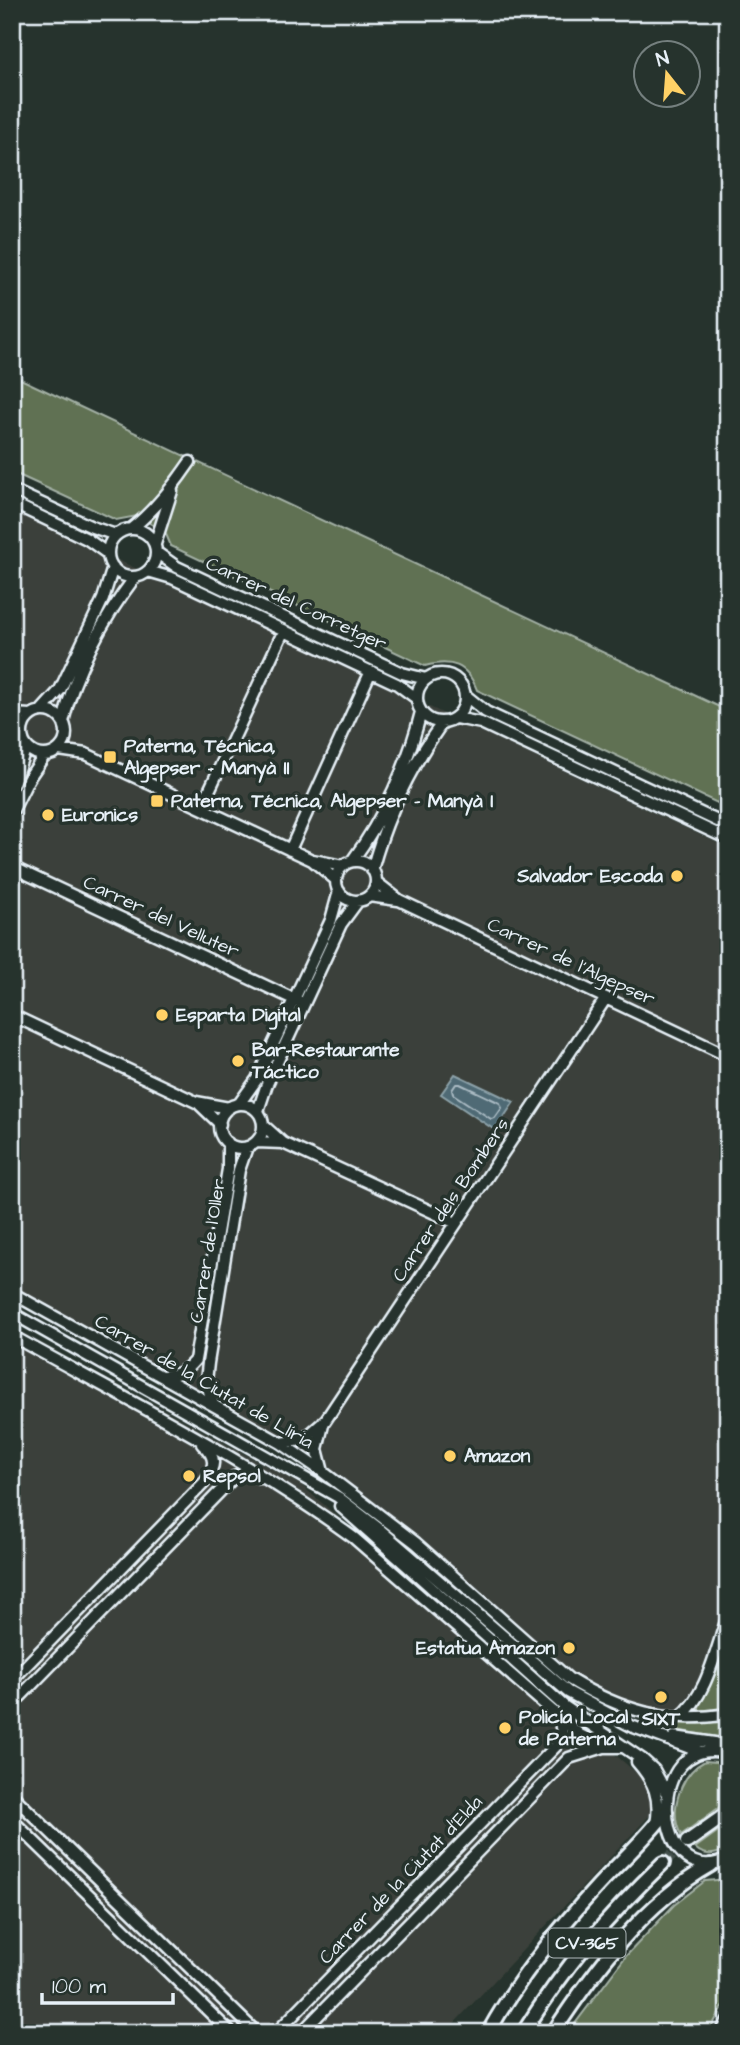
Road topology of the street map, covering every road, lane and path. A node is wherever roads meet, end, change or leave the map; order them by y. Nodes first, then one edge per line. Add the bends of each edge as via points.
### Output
1 (190, 461) dead end
2 (173, 487) junction
3 (12, 490) edge
4 (12, 503) edge
5 (131, 529) junction
6 (116, 535) junction
7 (156, 548) junction
8 (108, 554) junction
9 (113, 567) junction
10 (148, 571) junction
11 (135, 577) junction
12 (284, 630) junction
13 (371, 671) junction
14 (426, 679) junction
15 (466, 695) junction
16 (416, 698) junction
17 (421, 712) junction
18 (36, 713) junction
19 (12, 714) edge
20 (456, 718) junction
21 (63, 722) junction
22 (442, 723) junction
23 (12, 725) edge
24 (21, 734) junction
25 (66, 734) junction
26 (26, 747) junction
27 (59, 750) junction
28 (86, 754) junction
29 (44, 756) junction
30 (12, 786) edge
31 (201, 808) junction
32 (12, 812) edge
33 (728, 826) edge
34 (728, 839) edge
35 (290, 850) junction
36 (312, 860) junction
37 (348, 863) junction
38 (12, 867) edge
39 (372, 870) junction
40 (336, 880) junction
41 (376, 882) junction
42 (339, 891) junction
43 (369, 896) junction
44 (358, 901) junction
45 (399, 901) junction
46 (606, 998) junction
47 (299, 1001) junction
48 (12, 1015) edge
49 (728, 1056) edge
50 (196, 1102) junction
51 (234, 1106) junction
52 (258, 1111) junction
53 (219, 1124) junction
54 (263, 1125) junction
55 (228, 1143) junction
56 (283, 1143) junction
57 (252, 1145) junction
58 (456, 1223) junction
59 (12, 1293) edge
60 (12, 1312) edge
61 (12, 1336) edge
62 (195, 1360) junction
63 (208, 1363) junction
64 (161, 1376) junction
65 (213, 1404) junction
66 (325, 1420) junction
67 (194, 1437) junction
68 (281, 1443) junction
69 (323, 1472) junction
70 (304, 1478) junction
71 (283, 1489) junction
72 (180, 1508) junction
73 (192, 1521) junction
74 (398, 1531) junction
75 (728, 1616) edge
76 (493, 1626) junction
77 (12, 1679) edge
78 (12, 1705) edge
79 (728, 1714) edge
80 (559, 1717) junction
81 (679, 1717) junction
82 (650, 1732) junction
83 (728, 1745) edge
84 (604, 1747) junction
85 (622, 1747) junction
86 (551, 1751) junction
87 (701, 1752) junction
88 (728, 1753) edge
89 (564, 1764) junction
90 (12, 1794) edge
91 (667, 1794) junction
92 (666, 1812) junction
93 (728, 1813) edge
94 (12, 1820) edge
95 (656, 1824) junction
96 (687, 1842) tunnel mouth
97 (663, 1863) tunnel mouth
98 (721, 1863) edge
99 (728, 2020) edge
100 (230, 2033) edge
101 (257, 2033) edge
102 (276, 2033) edge
103 (301, 2033) edge
104 (486, 2033) edge
105 (523, 2033) edge
106 (553, 2033) edge
107 (721, 2033) edge

1 - 2 street
2 - 5 street
2 - 7 street
3 - 6 street
4 - 8 street
5 - 6 street
5 - 7 street via 146,533
6 - 8 street
7 - 10 street via 156,559
7 - 14 street, Carrer del Corretger via 189,573 402,673
8 - 9 street
9 - 11 street
9 - 18 street via 103,600 60,690
10 - 11 street
10 - 12 street, Carrer del Corretger
11 - 21 street via 114,605 69,694
12 - 13 street, Carrer del Corretger
12 - 31 street
13 - 16 street, Carrer del Corretger
13 - 35 street
14 - 15 street via 450,676 461,683
14 - 16 street
15 - 20 street
15 - 33 street via 486,712
16 - 17 street
17 - 22 street
17 - 37 street via 413,745 370,836
18 - 19 street
18 - 21 street via 54,713
18 - 24 street
20 - 22 street
20 - 34 street via 481,723
21 - 25 street
22 - 39 street via 422,750 380,841
23 - 24 street
24 - 26 street
25 - 27 street
25 - 28 street
26 - 29 street
26 - 30 street
27 - 28 street
27 - 29 street
28 - 31 street
29 - 32 street
31 - 35 street
35 - 36 street
36 - 37 street
36 - 40 street
37 - 39 street via 363,863
37 - 40 street
38 - 47 street, Carrer del Velluter
39 - 41 street
40 - 42 street
41 - 43 street
41 - 45 street
42 - 44 street
42 - 47 street
43 - 44 street
43 - 45 street
44 - 47 street
45 - 46 street, Carrer de l'Algepser
46 - 49 street, Carrer de l'Algepser
46 - 58 street, Carrer dels Bombers
47 - 51 street via 257,1079
47 - 52 street
48 - 50 street
50 - 51 street
50 - 53 street
51 - 52 street
51 - 53 street via 224,1112
52 - 54 street
53 - 55 street
54 - 56 street
54 - 57 street
55 - 57 street via 240,1148
55 - 62 street, Carrer de l'Oller via 228,1168
56 - 57 street
56 - 58 street
57 - 63 street, Carrer de l'Oller via 239,1170
58 - 66 street, Carrer dels Bombers
59 - 64 street, Carrer de la Ciutat de Llíria
60 - 70 street, Carrer de la Ciutat de Llíria
61 - 67 street
62 - 63 street
62 - 64 street via 178,1375
63 - 65 street, Carrer de l'Oller via 206,1381
64 - 65 street, Carrer de la Ciutat de Llíria
65 - 68 street, Carrer de la Ciutat de Llíria
66 - 68 street, Carrer dels Bombers via 303,1440
66 - 69 street, Carrer dels Bombers via 317,1449
67 - 71 street
67 - 72 street via 211,1451 215,1461 204,1483
68 - 69 street, Carrer de la Ciutat de Llíria
69 - 74 street, Carrer de la Ciutat de Llíria
70 - 76 street, Carrer de la Ciutat de Llíria via 378,1528
70 - 85 street, Carrer de la Ciutat de Llíria via 565,1707
71 - 73 street via 242,1474
71 - 80 street via 354,1538
72 - 73 street
72 - 77 street
73 - 78 street
74 - 76 street
74 - 81 street, Carrer de la Ciutat de Llíria via 569,1679 636,1712
75 - 81 street via 699,1695
76 - 82 street, Carrer de la Ciutat de Llíria via 568,1692
79 - 81 street, Carrer de la Ciutat de Llíria
80 - 84 street
80 - 86 street, Carrer de la Ciutat d'Elda via 562,1732
82 - 83 street
82 - 87 street, Carrer de la Ciutat de Llíria
84 - 85 street
84 - 89 street, Carrer de la Ciutat d'Elda via 579,1753
85 - 91 street, Carrer de la Ciutat de Llíria via 654,1770
85 - 95 street via 656,1790
86 - 89 street
86 - 102 street, Carrer de la Ciutat d'Elda
87 - 88 street, Carrer de la Ciutat de Llíria
87 - 91 street via 678,1770
89 - 103 street, Carrer de la Ciutat d'Elda
90 - 101 street
91 - 92 street
92 - 95 main road
92 - 98 street via 670,1832 682,1852 694,1862
93 - 96 main road
94 - 100 street
95 - 104 main road via 559,1930
97 - 105 main road, CV-365 via 580,1951
98 - 106 main road via 685,1880 633,1927
99 - 107 street

